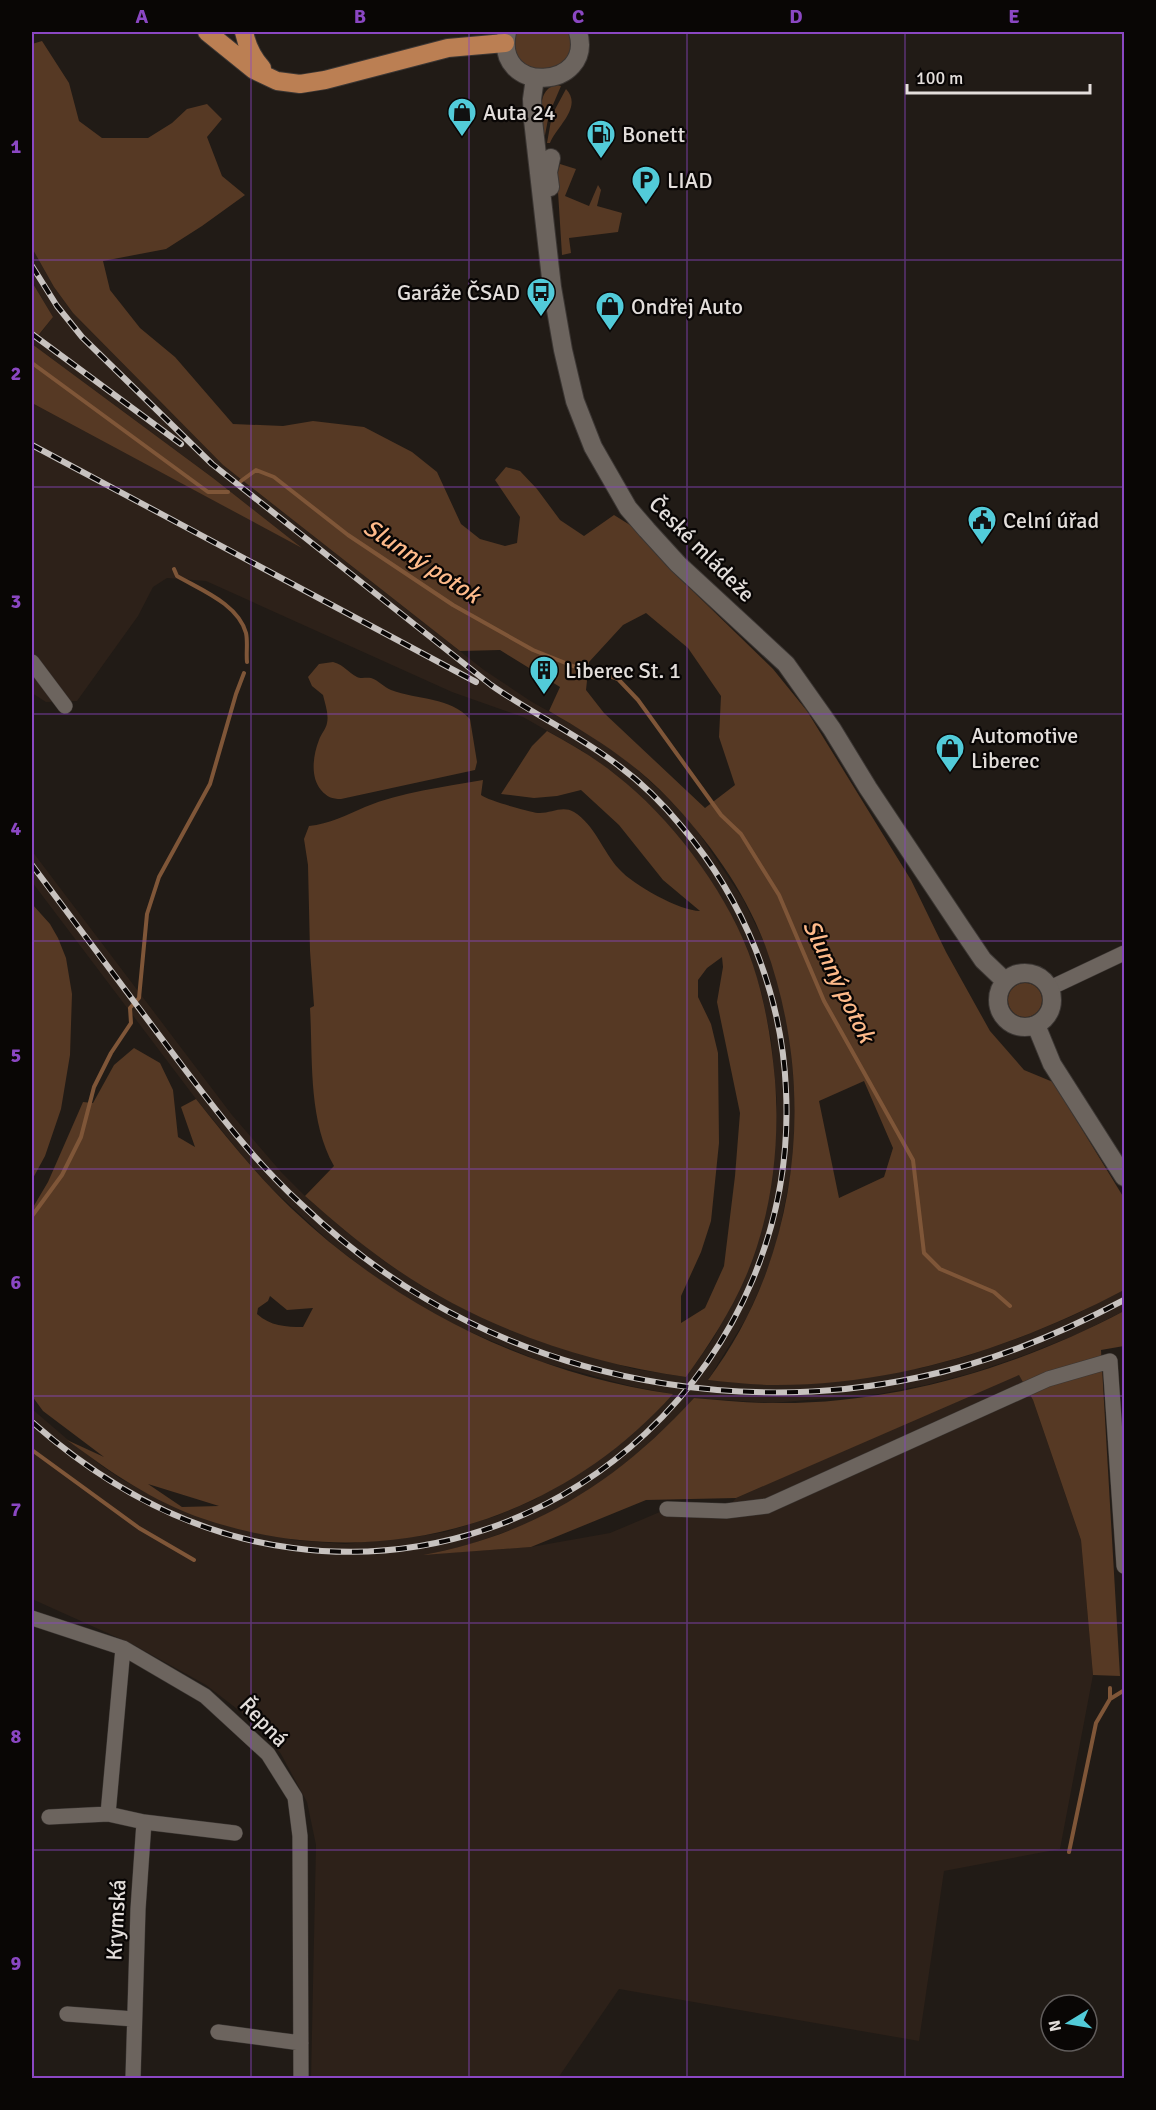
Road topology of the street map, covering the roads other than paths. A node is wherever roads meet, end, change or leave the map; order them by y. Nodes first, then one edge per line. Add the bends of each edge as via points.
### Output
1 (207, 32) edge
2 (244, 32) edge
3 (578, 32) edge
4 (506, 37) edge
5 (535, 78) junction
6 (277, 81) junction
7 (551, 158) dead end
8 (546, 242) junction
9 (32, 662) edge
10 (65, 706) dead end
11 (1125, 953) edge
12 (1005, 981) junction
13 (1050, 988) junction
14 (1036, 1025) junction
15 (1125, 1177) edge
16 (667, 1509) dead end
17 (1125, 1566) edge
18 (32, 1618) edge
19 (123, 1648) junction
20 (108, 1814) junction
21 (49, 1816) dead end
22 (144, 1822) junction
23 (235, 1833) dead end
24 (67, 2014) dead end
25 (134, 2019) junction
26 (218, 2032) dead end
27 (301, 2043) junction
28 (133, 2079) edge
29 (301, 2079) edge

1 - 6 highway via 254,70
2 - 6 highway via 255,60
3 - 5 street via 573,64 549,79
4 - 5 street via 511,62
4 - 6 highway via 325,80 300,84
5 - 8 street, České mládeže via 533,120
7 - 8 street via 552,218
8 - 12 street, České mládeže via 575,401 592,447 616,490 678,564 786,664 983,960
9 - 10 street
11 - 13 street
12 - 13 street via 1019,973 1031,973
12 - 14 street via 998,998 1003,1016 1017,1026
13 - 14 street via 1051,1010
14 - 15 street via 1052,1064
16 - 17 street via 767,1506 1048,1379 1110,1361
18 - 19 street, Řepná
19 - 20 street
19 - 27 street, Řepná via 205,1696 268,1754 295,1797 300,1836
20 - 21 street
20 - 22 street
22 - 23 street
22 - 25 street, Krymská
24 - 25 street
25 - 28 street, Krymská
26 - 27 street
27 - 29 street, Řepná

